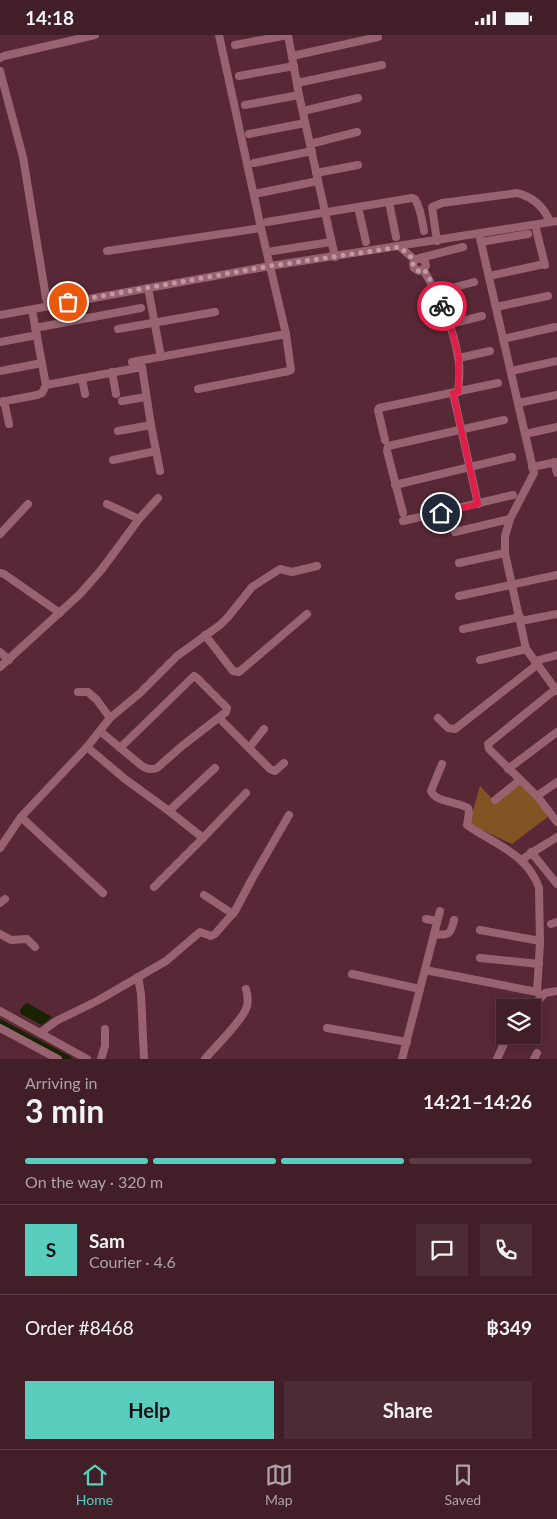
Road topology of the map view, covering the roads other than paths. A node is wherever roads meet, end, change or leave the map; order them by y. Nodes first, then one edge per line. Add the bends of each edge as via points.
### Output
1 (95, 35) edge
2 (219, 35) edge
3 (288, 35) edge
4 (378, 37) dead end
5 (235, 45) dead end
6 (292, 55) junction
7 (0, 58) edge
8 (382, 65) dead end
9 (294, 67) junction
10 (0, 71) edge
11 (239, 76) dead end
12 (297, 83) junction
13 (299, 95) junction
14 (358, 98) dead end
15 (244, 105) dead end
16 (303, 111) junction
17 (305, 123) junction
18 (248, 133) dead end
19 (357, 133) dead end
20 (311, 147) junction
21 (254, 163) dead end
22 (358, 165) dead end
23 (317, 177) junction
24 (260, 193) dead end
25 (389, 202) junction
26 (358, 207) junction
27 (325, 212) junction
28 (553, 222) edge
29 (264, 225) junction
30 (535, 225) junction
31 (424, 231) dead end
32 (528, 234) dead end
33 (396, 237) dead end
34 (480, 238) junction
35 (437, 241) junction
36 (332, 242) junction
37 (366, 242) dead end
38 (400, 247) junction
39 (463, 247) dead end
40 (107, 251) dead end
41 (272, 251) dead end
42 (335, 257) junction
43 (418, 259) junction
44 (270, 266) junction
45 (489, 276) junction
46 (474, 281) dead end
47 (148, 288) junction
48 (437, 292) junction
49 (548, 296) dead end
50 (49, 306) junction
51 (496, 307) junction
52 (141, 308) dead end
53 (32, 310) junction
54 (215, 312) dead end
55 (0, 315) edge
56 (482, 316) dead end
57 (155, 322) junction
58 (450, 324) junction
59 (555, 327) dead end
60 (118, 329) dead end
61 (36, 331) junction
62 (286, 334) junction
63 (503, 339) junction
64 (0, 342) edge
65 (490, 351) dead end
66 (161, 357) junction
67 (459, 358) junction
68 (557, 361) edge
69 (132, 362) dead end
70 (42, 363) junction
71 (0, 371) edge
72 (511, 371) junction
73 (112, 372) junction
74 (82, 378) junction
75 (498, 383) dead end
76 (46, 385) junction
77 (198, 389) dead end
78 (456, 393) junction
79 (85, 394) dead end
80 (116, 394) dead end
81 (557, 395) edge
82 (146, 397) junction
83 (122, 401) dead end
84 (2, 402) edge
85 (518, 403) junction
86 (504, 420) dead end
87 (9, 424) dead end
88 (151, 425) junction
89 (557, 427) edge
90 (461, 430) junction
91 (118, 431) dead end
92 (525, 435) junction
93 (385, 441) dead end
94 (156, 451) junction
95 (512, 457) dead end
96 (113, 459) dead end
97 (556, 462) edge
98 (470, 467) junction
99 (532, 467) junction
100 (160, 471) dead end
101 (557, 473) edge
102 (395, 485) junction
103 (513, 495) dead end
104 (158, 498) dead end
105 (28, 504) dead end
106 (107, 504) dead end
107 (478, 504) junction
108 (403, 513) dead end
109 (139, 519) junction
110 (510, 519) junction
111 (404, 521) dead end
112 (455, 532) dead end
113 (0, 534) edge
114 (505, 553) junction
115 (459, 563) dead end
116 (317, 566) dead end
117 (0, 573) edge
118 (557, 575) edge
119 (512, 585) junction
120 (459, 597) dead end
121 (60, 613) junction
122 (307, 614) dead end
123 (557, 614) edge
124 (520, 619) junction
125 (463, 629) dead end
126 (204, 635) junction
127 (526, 649) junction
128 (0, 652) edge
129 (557, 655) edge
130 (9, 659) junction
131 (480, 659) dead end
132 (536, 662) junction
133 (0, 667) edge
134 (557, 690) edge
135 (78, 692) dead end
136 (220, 717) junction
137 (110, 718) junction
138 (438, 718) dead end
139 (264, 729) dead end
140 (100, 731) junction
141 (557, 732) edge
142 (87, 747) junction
143 (120, 748) junction
144 (249, 748) junction
145 (284, 763) dead end
146 (442, 764) dead end
147 (215, 767) dead end
148 (508, 769) junction
149 (520, 780) junction
150 (557, 782) edge
151 (246, 793) dead end
152 (537, 797) junction
153 (495, 800) dead end
154 (169, 811) junction
155 (289, 815) dead end
156 (21, 817) junction
157 (557, 822) edge
158 (557, 837) edge
159 (203, 838) junction
160 (0, 847) edge
161 (535, 853) junction
162 (524, 862) junction
163 (557, 884) edge
164 (154, 887) dead end
165 (103, 893) dead end
166 (204, 895) dead end
167 (440, 911) dead end
168 (233, 914) junction
169 (426, 919) dead end
170 (454, 920) dead end
171 (437, 921) junction
172 (480, 930) dead end
173 (0, 934) edge
174 (434, 934) junction
175 (540, 941) junction
176 (35, 947) dead end
177 (480, 958) dead end
178 (539, 964) junction
179 (425, 969) junction
180 (352, 974) dead end
181 (138, 977) junction
182 (246, 989) dead end
183 (420, 989) junction
184 (557, 991) edge
185 (539, 994) junction
186 (536, 999) edge
187 (0, 1011) edge
188 (0, 1028) edge
189 (327, 1028) dead end
190 (105, 1029) dead end
191 (40, 1033) junction
192 (407, 1042) junction
193 (504, 1044) edge
194 (58, 1059) edge
195 (87, 1059) edge
196 (101, 1059) edge
197 (144, 1059) edge
198 (205, 1059) edge
199 (402, 1059) edge
200 (497, 1059) edge

1 - 7 street
2 - 29 street
3 - 5 street
3 - 6 street
4 - 6 street
6 - 9 street
8 - 12 street
9 - 11 street
9 - 12 street
10 - 50 street via 23,157
12 - 13 street
13 - 15 street
13 - 16 street
14 - 16 street
16 - 17 street
17 - 18 street
17 - 20 street
19 - 20 street
20 - 21 street
20 - 23 street
22 - 23 street
23 - 24 street
23 - 27 street
25 - 26 street
25 - 31 street via 415,199
25 - 33 street
26 - 27 street
26 - 37 street
27 - 29 street
27 - 36 street
28 - 30 street
28 - 35 street via 535,201 517,193 442,203 432,207
29 - 40 street
29 - 44 street
30 - 34 street
30 - 45 street via 543,265
32 - 34 street
34 - 35 street
34 - 45 street
35 - 38 street
36 - 41 street
36 - 42 street
38 - 42 street
38 - 43 street
39 - 43 street
42 - 44 street
43 - 48 street via 413,264 414,268 424,269
44 - 47 street
44 - 62 street
45 - 51 street
46 - 48 street
47 - 50 street
47 - 57 street
48 - 58 street
49 - 51 street
50 - 53 street
51 - 63 street
52 - 61 street
53 - 55 street
53 - 61 street
54 - 57 street
56 - 58 street
57 - 60 street
57 - 66 street
58 - 67 street
59 - 63 street
61 - 64 street
61 - 70 street
62 - 66 street
62 - 77 street via 289,371
63 - 72 street
65 - 67 street
66 - 69 street
67 - 78 street
68 - 72 street
70 - 71 street
70 - 76 street
72 - 85 street
73 - 74 street
73 - 80 street
73 - 82 street via 142,367
74 - 76 street
74 - 79 street
75 - 78 street
76 - 84 street via 37,395
78 - 90 street
78 - 93 street via 379,408
81 - 85 street
82 - 83 street
82 - 88 street
84 - 87 street
85 - 92 street
86 - 90 street
88 - 91 street
88 - 94 street
89 - 92 street
90 - 98 street
90 - 102 street via 388,446
92 - 99 street
94 - 96 street
94 - 100 street
95 - 98 street
97 - 99 street
97 - 101 street
98 - 102 street
98 - 107 street
99 - 110 street via 534,475
102 - 108 street
103 - 107 street
104 - 109 street
105 - 113 street
106 - 109 street
107 - 111 street
109 - 121 street via 91,583
110 - 112 street
110 - 114 street
114 - 115 street
114 - 119 street
116 - 126 street via 292,572 280,569 266,577 252,587 220,625
117 - 121 street
118 - 119 street
119 - 120 street
119 - 124 street
121 - 130 street
122 - 126 street via 239,672 233,671
123 - 124 street
124 - 125 street
124 - 127 street
126 - 137 street
127 - 131 street
127 - 132 street
128 - 130 street
129 - 132 street
130 - 133 street
132 - 134 street
132 - 138 street via 455,729 448,729
134 - 148 street via 488,744
135 - 137 street via 88,692
136 - 143 street via 157,769 146,769
136 - 143 street via 227,708 194,676
136 - 144 street
137 - 140 street
139 - 144 street
140 - 142 street
140 - 143 street
141 - 148 street
142 - 154 street
142 - 156 street
144 - 145 street via 273,771
146 - 162 street via 432,794 466,806 469,812 467,825
147 - 154 street
148 - 149 street
149 - 152 street
149 - 153 street
150 - 152 street
151 - 159 street
152 - 157 street
154 - 159 street
155 - 168 street
156 - 160 street
156 - 165 street
158 - 161 street
159 - 164 street
161 - 162 street
161 - 163 street
162 - 175 street via 539,888
166 - 168 street
167 - 171 street
168 - 181 street via 215,934 211,936 200,932 169,958
169 - 171 street
170 - 174 street via 448,934
171 - 174 street
172 - 175 street
173 - 176 street via 11,940 27,939
174 - 179 street
175 - 178 street
177 - 178 street
178 - 185 street
179 - 183 street
179 - 185 street
180 - 183 street
181 - 191 street
181 - 197 street
182 - 198 street via 246,1009
183 - 192 street
184 - 185 street
185 - 186 street
187 - 191 street
188 - 194 street
189 - 192 street
190 - 196 street
191 - 195 street
192 - 199 street
193 - 200 street

